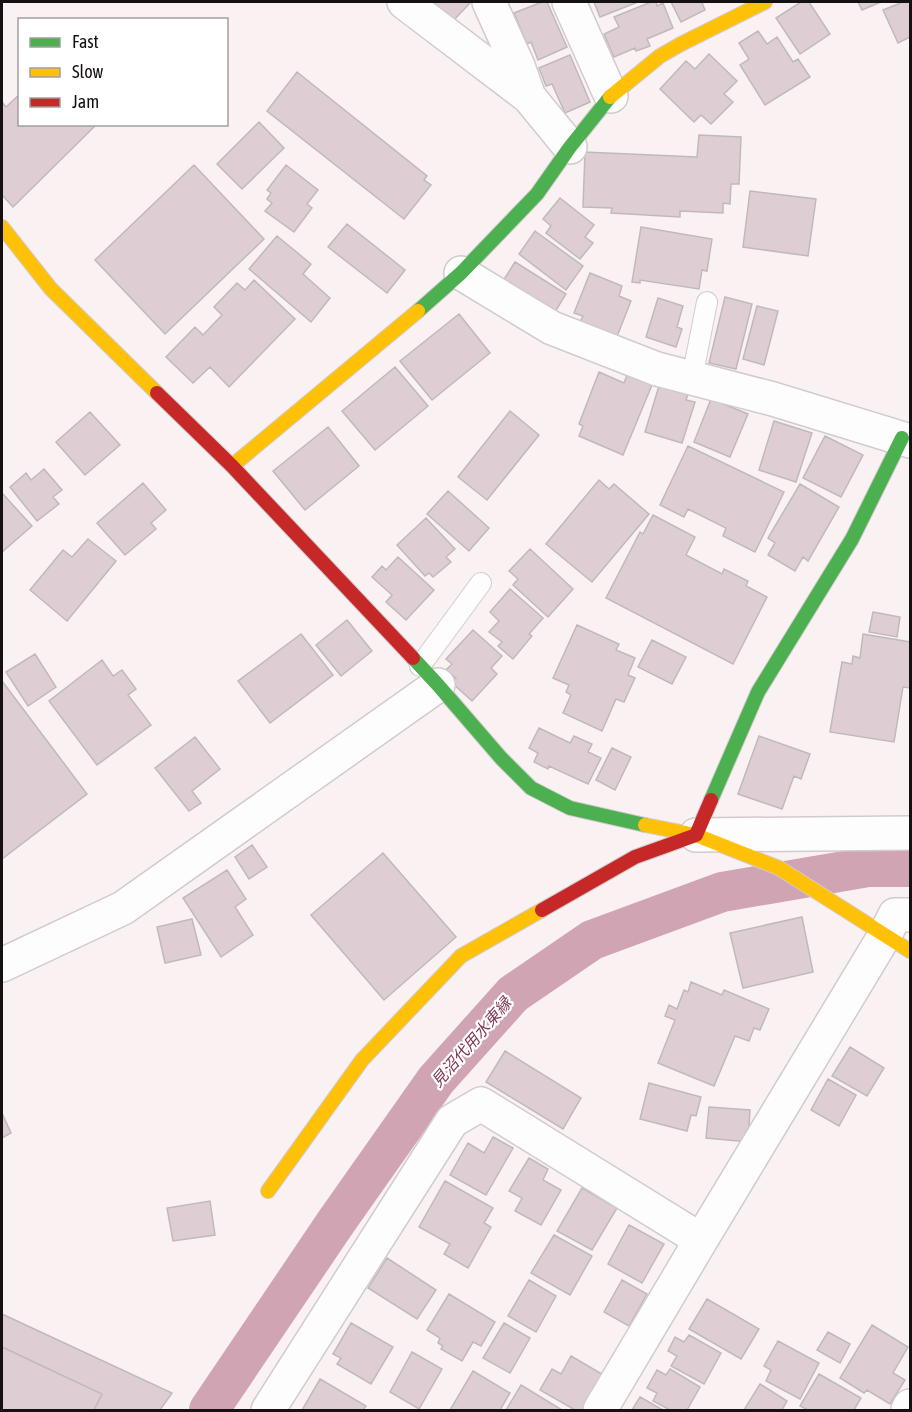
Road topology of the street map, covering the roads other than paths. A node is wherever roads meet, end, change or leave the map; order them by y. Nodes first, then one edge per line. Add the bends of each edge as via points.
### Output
1 (404, 2) edge
2 (489, 2) edge
3 (568, 2) edge
4 (763, 2) edge
5 (611, 96) junction
6 (529, 97) junction
7 (570, 147) junction
8 (2, 227) edge
9 (461, 273) junction
10 (707, 302) dead end
11 (692, 378) junction
12 (906, 440) edge
13 (232, 466) junction
14 (481, 583) dead end
15 (429, 676) junction
16 (910, 833) edge
17 (696, 835) junction
18 (910, 915) edge
19 (898, 943) edge
20 (2, 966) edge
21 (268, 1191) dead end
22 (701, 1240) junction
23 (910, 1406) edge
24 (267, 1410) edge
25 (600, 1410) edge
26 (908, 1410) edge

1 - 6 street
2 - 6 street
3 - 5 street
4 - 5 street via 667,52
5 - 7 street
6 - 7 street
7 - 9 street via 537,195
8 - 13 street via 51,289
9 - 11 street via 552,328 657,369
9 - 13 street
10 - 11 lane
11 - 12 street
12 - 17 street via 852,539 758,692
13 - 15 street
14 - 15 lane
15 - 17 street via 531,788 570,808
15 - 20 street via 123,908
16 - 17 street
17 - 19 street via 779,868
17 - 21 street via 635,858 461,956 362,1060
18 - 19 street via 895,915
19 - 22 street
22 - 24 street via 481,1104 452,1121
22 - 25 street
23 - 26 street

